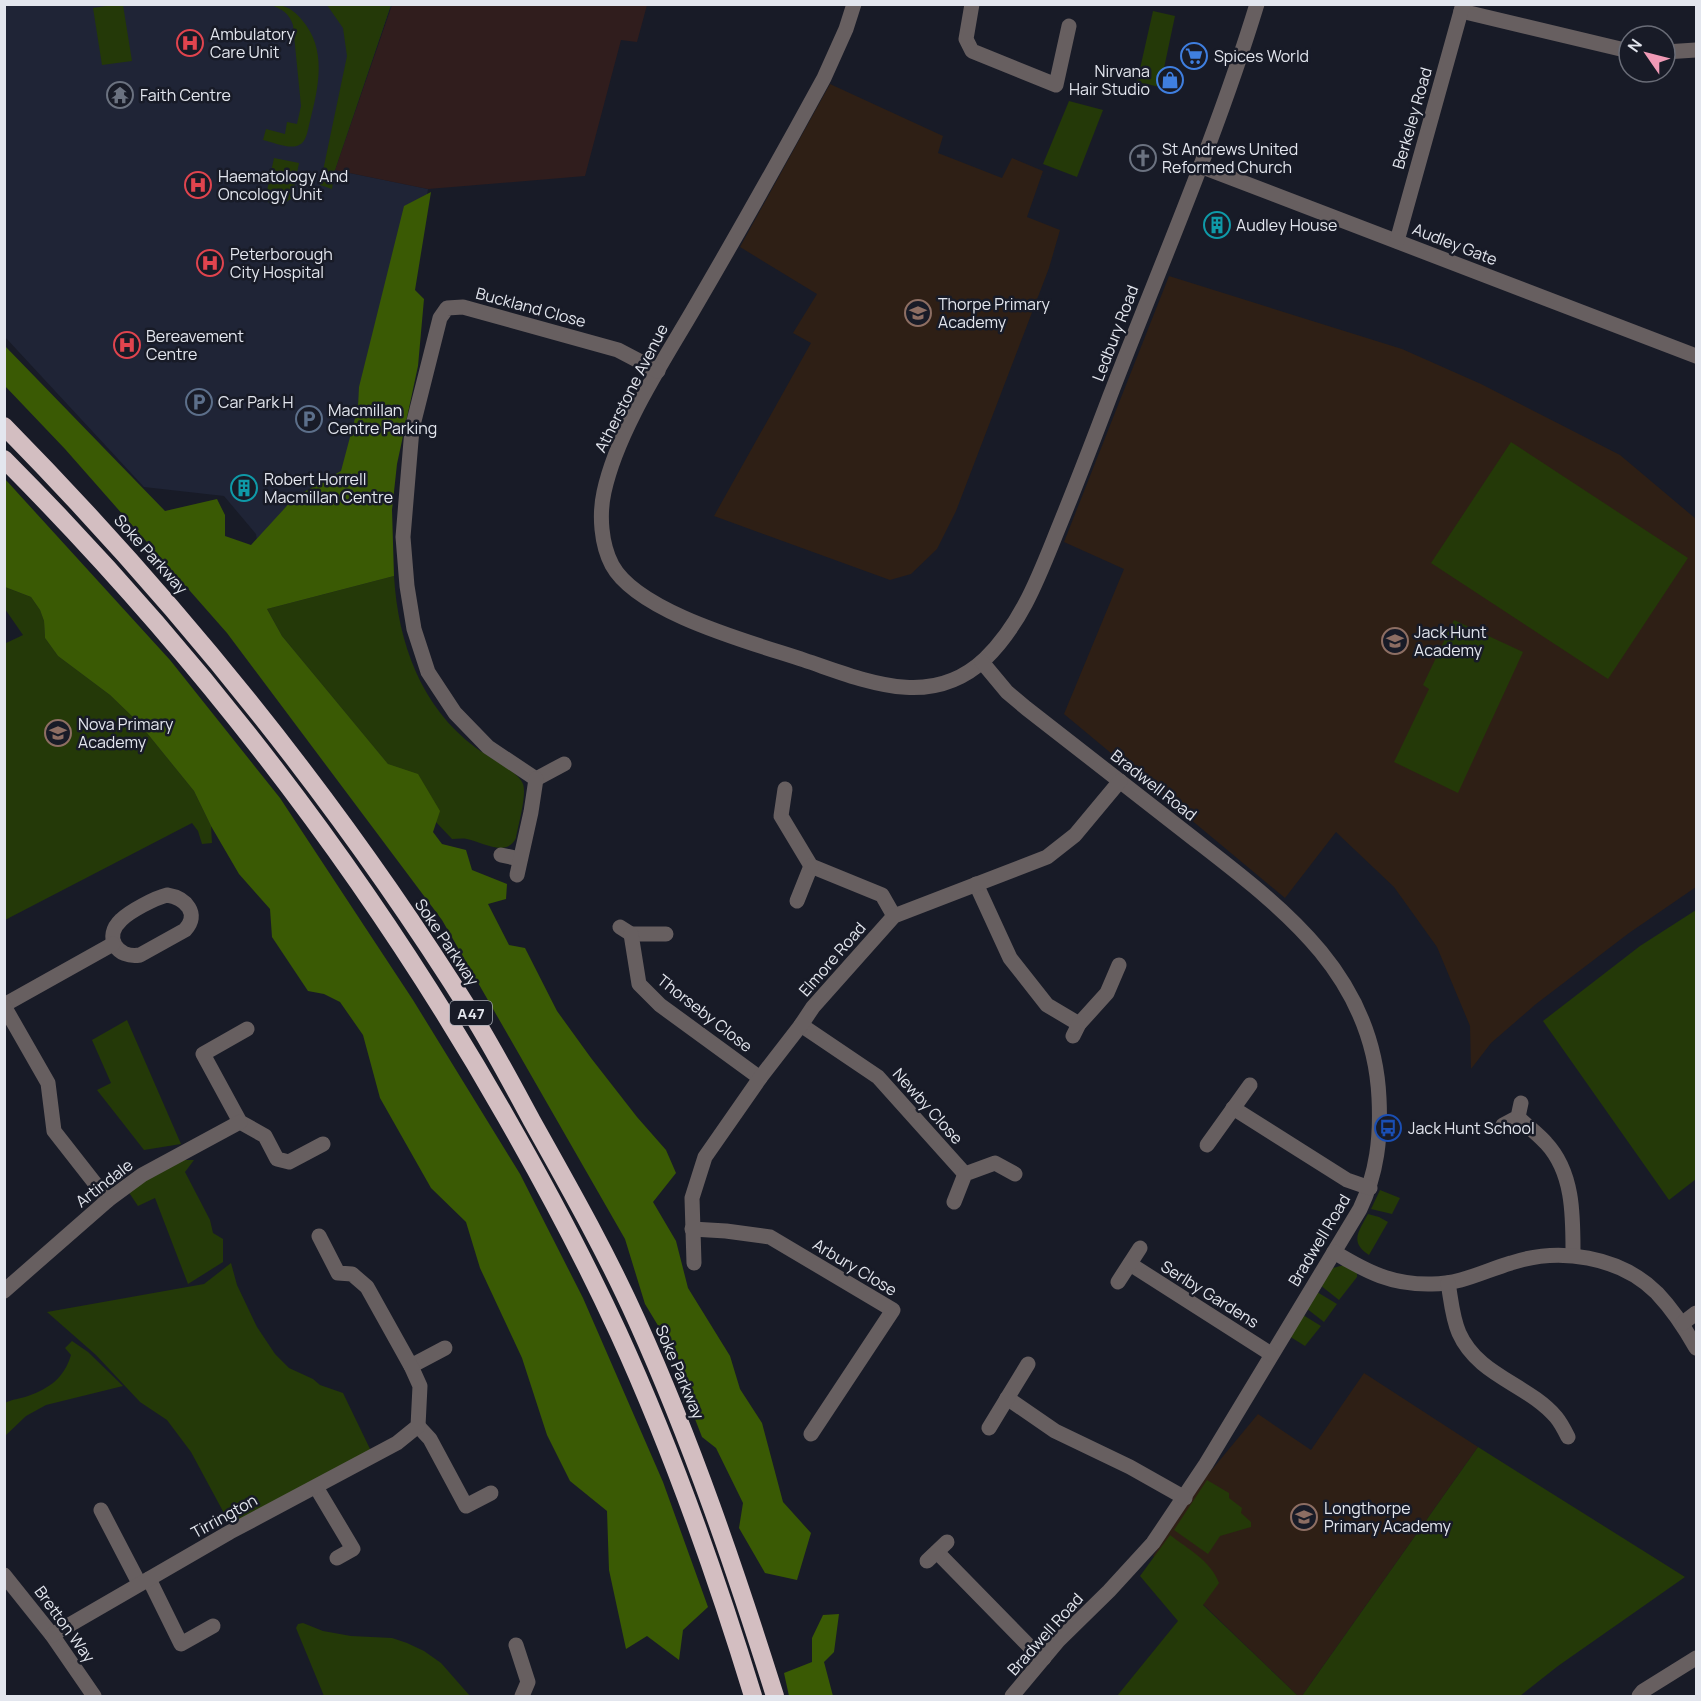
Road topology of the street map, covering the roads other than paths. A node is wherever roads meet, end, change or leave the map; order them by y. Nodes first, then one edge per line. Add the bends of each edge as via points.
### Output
1 (854, 4) edge
2 (972, 4) edge
3 (1257, 4) edge
4 (1462, 8) edge
5 (1069, 26) dead end
6 (1617, 48) edge
7 (1696, 50) edge
8 (1677, 51) edge
9 (1200, 166) junction
10 (1397, 241) junction
11 (1696, 356) edge
12 (658, 371) junction
13 (4, 426) edge
14 (4, 459) edge
15 (982, 662) junction
16 (564, 764) dead end
17 (536, 779) junction
18 (1120, 781) junction
19 (785, 789) dead end
20 (501, 855) dead end
21 (520, 859) junction
22 (810, 866) junction
23 (517, 875) dead end
24 (976, 884) junction
25 (797, 901) dead end
26 (894, 916) junction
27 (666, 934) dead end
28 (113, 944) junction
29 (1119, 965) dead end
30 (4, 1005) edge
31 (801, 1025) junction
32 (247, 1029) dead end
33 (759, 1078) junction
34 (1250, 1085) dead end
35 (1233, 1108) junction
36 (240, 1122) junction
37 (1503, 1125) dead end
38 (323, 1144) dead end
39 (1207, 1145) dead end
40 (965, 1174) junction
41 (1015, 1174) dead end
42 (1370, 1188) junction
43 (108, 1200) junction
44 (954, 1202) dead end
45 (692, 1229) junction
46 (319, 1236) dead end
47 (1140, 1248) dead end
48 (1334, 1252) junction
49 (1573, 1255) junction
50 (694, 1263) dead end
51 (1130, 1264) junction
52 (1118, 1282) dead end
53 (1448, 1283) junction
54 (4, 1291) edge
55 (1696, 1313) edge
56 (1683, 1323) junction
57 (445, 1348) dead end
58 (1696, 1348) edge
59 (1271, 1354) junction
60 (1028, 1364) dead end
61 (411, 1366) junction
62 (1007, 1398) junction
63 (418, 1426) junction
64 (989, 1428) dead end
65 (811, 1434) dead end
66 (1568, 1437) dead end
67 (316, 1487) junction
68 (491, 1493) dead end
69 (1185, 1498) junction
70 (101, 1510) dead end
71 (937, 1551) dead end
72 (337, 1558) dead end
73 (4, 1575) edge
74 (144, 1581) junction
75 (213, 1626) dead end
76 (52, 1635) junction
77 (516, 1646) dead end
78 (1044, 1658) junction
79 (1694, 1664) edge
80 (94, 1696) edge
81 (522, 1696) edge
82 (753, 1696) edge
83 (775, 1696) edge
84 (1012, 1696) edge
85 (1639, 1696) edge

1 - 12 street, Atherstone Avenue via 824,78
2 - 5 street via 966,39 972,51 1056,86
3 - 9 street, Ledbury Road
4 - 6 street
4 - 10 street, Berkeley Road
7 - 8 street
9 - 10 street, Audley Gate
9 - 15 street, Ledbury Road via 1037,582 1016,622
10 - 11 street, Audley Gate
12 - 15 street, Atherstone Avenue via 612,461 601,511 607,553 629,587 650,602 690,620 876,684 932,687
12 - 17 street, Buckland Close via 618,350 463,307 447,308 440,318 412,429 403,537 414,629 428,672 454,713 488,747
13 - 83 highway, Soke Parkway / A47 via 125,553 250,700 345,826 475,1018 588,1219 636,1319 709,1498
14 - 82 highway, A47 via 161,626 266,755 366,891 454,1026 574,1240 618,1332 690,1504
15 - 18 street, Bradwell Road via 1007,692
16 - 17 street
17 - 21 street
18 - 24 street, Elmore Road via 1075,835 1047,857
18 - 42 street, Bradwell Road via 1267,896 1322,952 1344,982 1364,1021 1378,1078 1378,1154
19 - 22 street via 782,816
20 - 21 street
21 - 23 street
22 - 25 street
22 - 26 street via 882,895
24 - 26 street, Elmore Road
24 - 29 street via 1010,958 1047,1005 1076,1030 1107,993
26 - 31 street, Elmore Road via 813,1006
27 - 33 street, Thorseby Close via 626,931 639,984 660,1005
28 - 28 street via 112,936 120,920 160,897 176,896 190,908 192,916 185,930 140,955 118,951
28 - 30 street
30 - 43 street via 48,1083 54,1131
31 - 33 street, Elmore Road
31 - 40 street, Newby Close via 878,1077
32 - 36 street via 203,1054
33 - 45 street, Elmore Road via 705,1157 692,1198
34 - 35 street
35 - 39 street
35 - 42 street via 1347,1180
36 - 38 street via 265,1137 277,1160 289,1162
36 - 43 street, Artindale via 142,1175
37 - 49 street via 1520,1110 1561,1165 1569,1189
40 - 41 street via 995,1163
40 - 44 street
42 - 48 street, Bradwell Road
43 - 54 street, Artindale
45 - 50 street, Elmore Road
45 - 65 street, Arbury Close via 770,1237 893,1310
46 - 61 street via 339,1273 352,1274 367,1287
47 - 51 street
48 - 53 street via 1382,1278 1433,1285
48 - 59 street, Bradwell Road
49 - 53 street via 1512,1262 1464,1281
49 - 56 street via 1617,1267 1638,1279 1656,1292
51 - 52 street
51 - 59 street, Serlby Gardens
53 - 66 street via 1459,1332 1468,1348 1484,1365 1557,1418
55 - 56 street
56 - 58 street
57 - 61 street
59 - 69 street, Bradwell Road
60 - 62 street
61 - 63 street via 420,1386
62 - 64 street
62 - 69 street via 1055,1431
63 - 67 street, Tirrington via 398,1443
63 - 68 street via 430,1439 466,1506
67 - 72 street via 353,1550
67 - 74 street, Tirrington
69 - 78 street, Bradwell Road via 1144,1554
70 - 74 street
71 - 78 street
73 - 76 street, Bretton Way
74 - 75 street via 181,1644
74 - 76 street, Tirrington
76 - 80 street, Bretton Way
77 - 81 street via 528,1682
78 - 84 street, Bradwell Road
79 - 85 street

